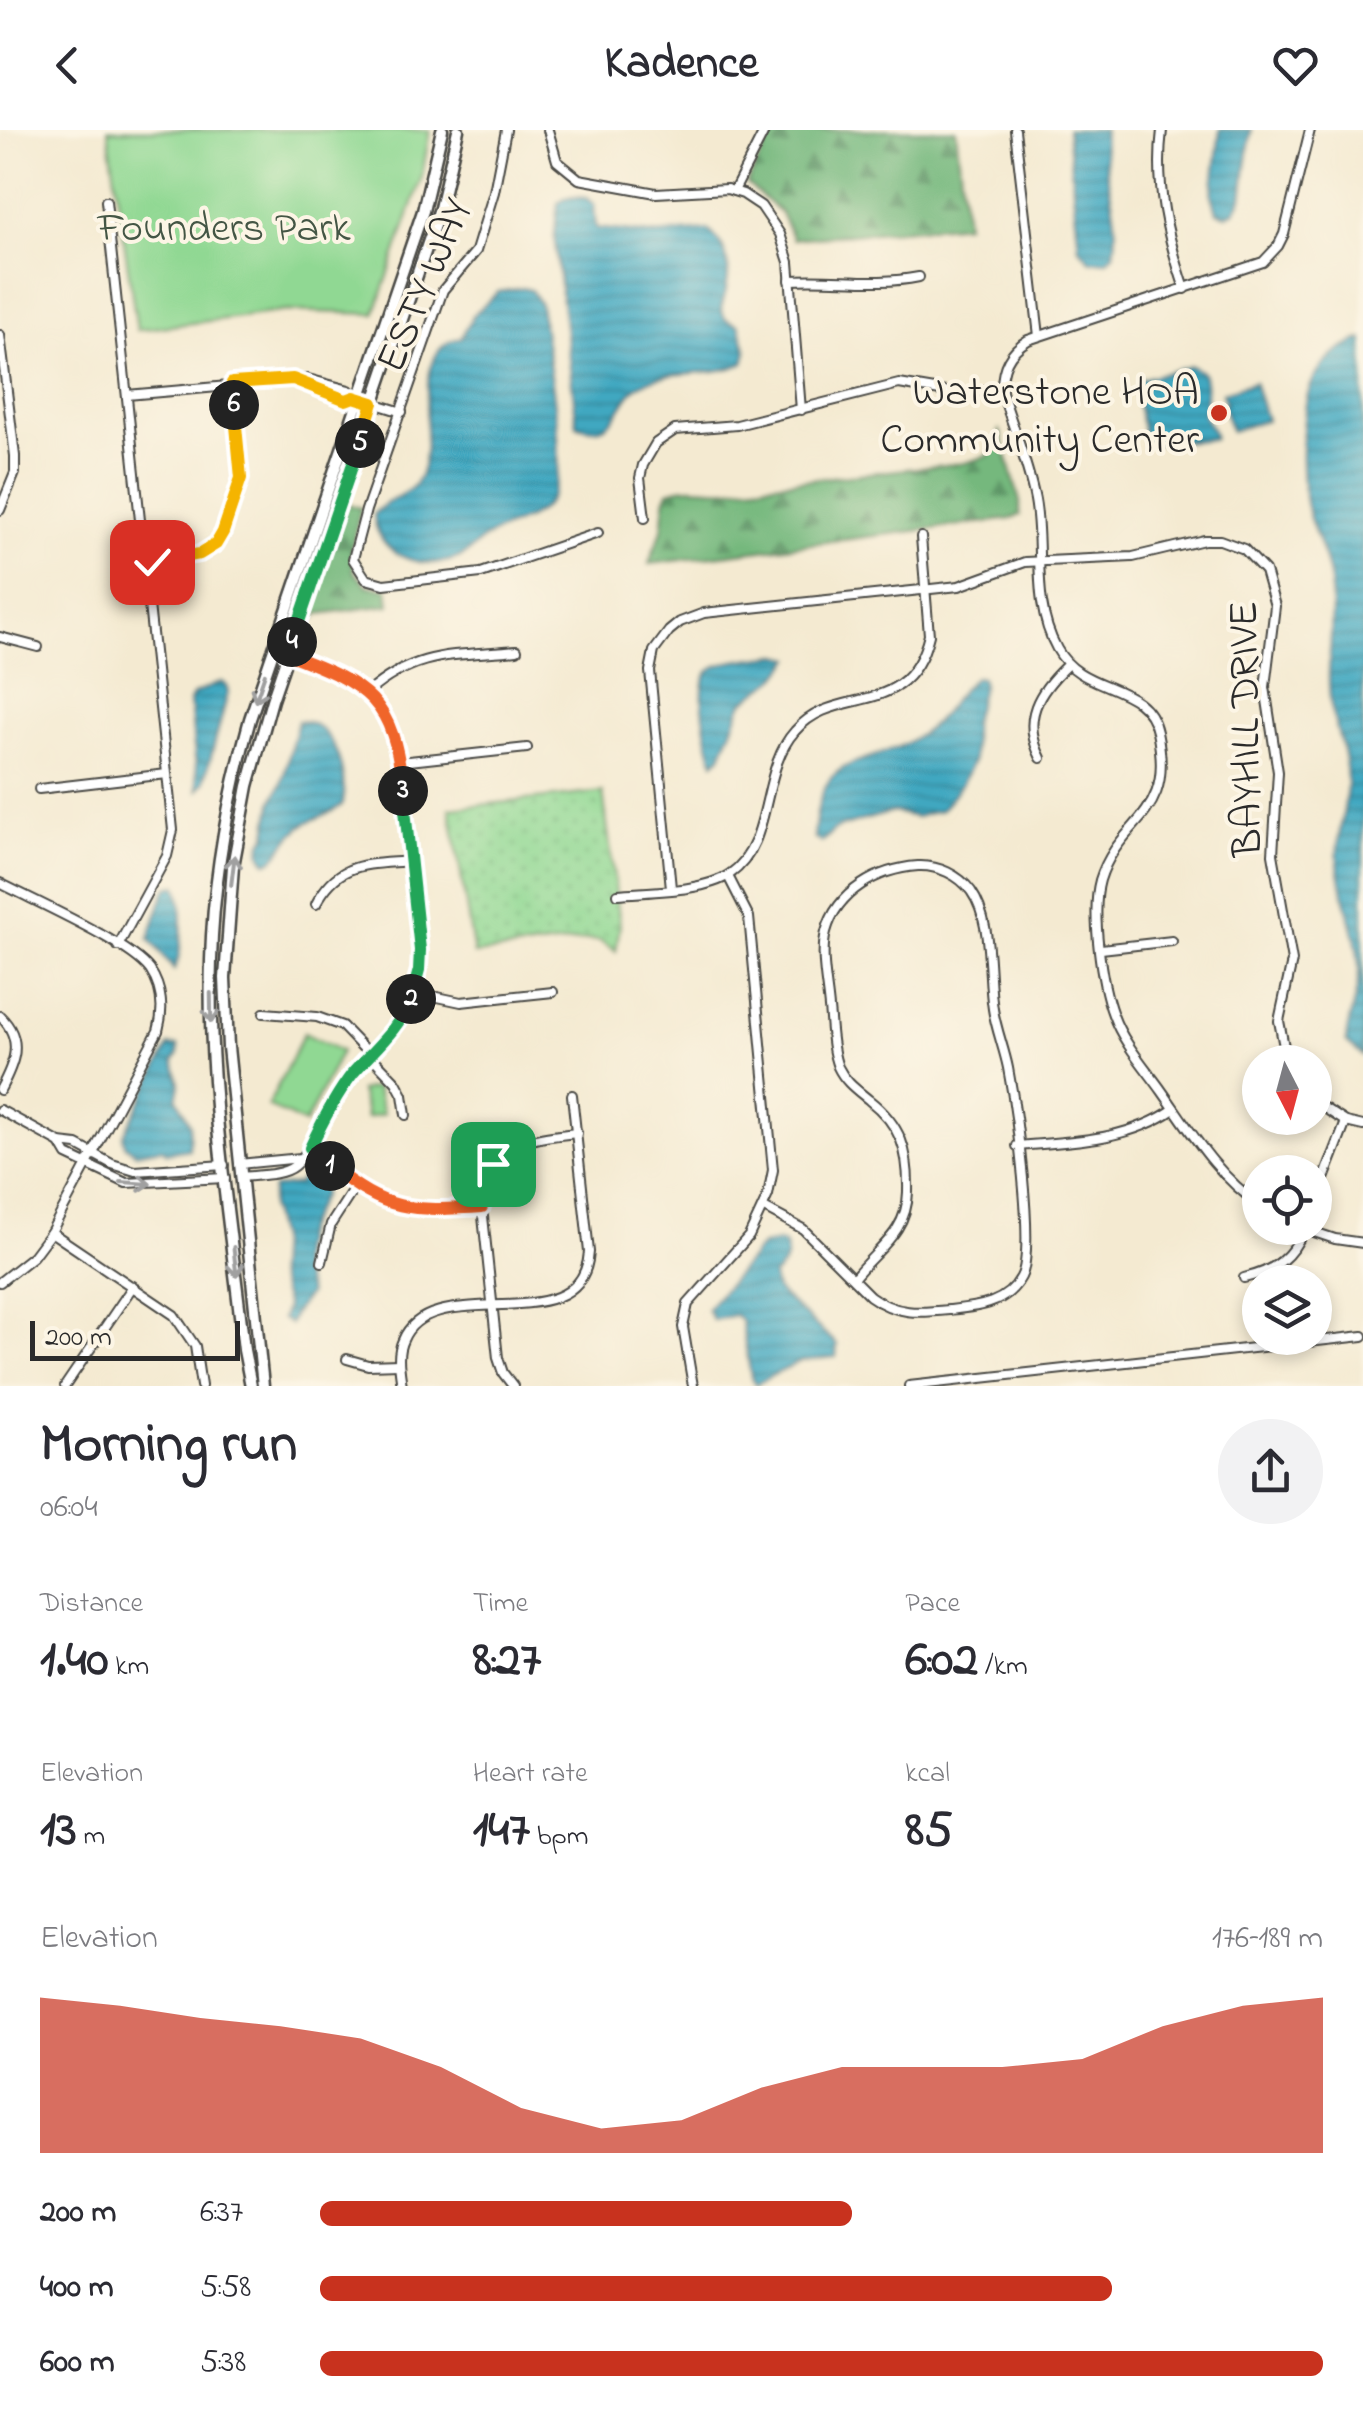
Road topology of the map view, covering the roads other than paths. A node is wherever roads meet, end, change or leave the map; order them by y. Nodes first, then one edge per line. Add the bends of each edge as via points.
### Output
1 (442, 130) edge
2 (458, 130) edge
3 (506, 130) edge
4 (548, 130) edge
5 (765, 130) edge
6 (1015, 130) edge
7 (1162, 130) edge
8 (1310, 130) edge
9 (734, 191) junction
10 (106, 201) dead end
11 (919, 278) dead end
12 (790, 280) junction
13 (1185, 289) junction
14 (0, 335) edge
15 (1039, 336) junction
16 (1, 359) edge
17 (232, 383) junction
18 (1001, 386) junction
19 (127, 395) junction
20 (356, 398) junction
21 (373, 403) junction
22 (801, 410) junction
23 (402, 412) junction
24 (0, 510) edge
25 (645, 518) dead end
26 (598, 534) dead end
27 (920, 537) dead end
28 (1038, 562) junction
29 (145, 563) junction
30 (926, 590) junction
31 (0, 637) edge
32 (38, 647) dead end
33 (517, 650) dead end
34 (287, 654) junction
35 (1068, 664) junction
36 (367, 693) junction
37 (527, 748) dead end
38 (1042, 758) dead end
39 (400, 762) junction
40 (167, 774) junction
41 (39, 789) dead end
42 (410, 861) junction
43 (728, 876) junction
44 (0, 883) edge
45 (671, 888) junction
46 (618, 894) dead end
47 (316, 904) dead end
48 (1172, 941) dead end
49 (115, 944) junction
50 (1101, 948) junction
51 (414, 992) junction
52 (553, 992) dead end
53 (264, 1012) dead end
54 (0, 1016) edge
55 (1284, 1045) edge
56 (371, 1055) junction
57 (0, 1090) edge
58 (572, 1094) dead end
59 (1174, 1108) junction
60 (0, 1110) edge
61 (1332, 1113) edge
62 (406, 1116) dead end
63 (1346, 1122) junction
64 (1363, 1126) edge
65 (576, 1133) junction
66 (60, 1143) junction
67 (1017, 1146) junction
68 (310, 1148) junction
69 (93, 1153) junction
70 (1332, 1158) edge
71 (224, 1165) junction
72 (86, 1166) junction
73 (240, 1170) junction
74 (226, 1178) junction
75 (355, 1186) junction
76 (1242, 1190) edge
77 (482, 1207) junction
78 (764, 1208) junction
79 (51, 1232) junction
80 (1332, 1238) edge
81 (1363, 1243) edge
82 (1295, 1245) edge
83 (322, 1262) dead end
84 (1279, 1265) edge
85 (854, 1278) junction
86 (0, 1282) edge
87 (133, 1286) junction
88 (493, 1306) junction
89 (1363, 1336) edge
90 (347, 1358) dead end
91 (399, 1364) junction
92 (967, 1383) edge
93 (65, 1386) edge
94 (201, 1386) edge
95 (251, 1386) edge
96 (264, 1386) edge
97 (402, 1386) edge
98 (513, 1386) edge
99 (693, 1386) edge
100 (909, 1386) edge

1 - 20 main road via 423,211
2 - 21 main road via 440,208
3 - 23 street, ESTY WAY via 476,251 443,290
4 - 9 street via 557,161 584,181 656,193
5 - 9 street
6 - 15 street
7 - 13 street via 1161,208
8 - 13 street via 1284,234 1272,254 1252,268
9 - 12 street via 771,219
10 - 19 street
11 - 12 street via 880,284
12 - 22 street
13 - 15 street
14 - 16 street
15 - 18 street via 1012,352
16 - 24 street via 15,464
17 - 19 street
17 - 20 street via 293,379
17 - 29 street via 241,478 223,532 200,554
18 - 22 street via 964,395 899,384
18 - 28 street via 1034,499
19 - 29 street
20 - 21 street
20 -> 71 main road via 252,709 226,812 210,961
21 - 23 street
21 - 34 main road
22 - 25 street via 736,425 682,428 661,438 641,472
23 - 26 street, ESTY WAY via 353,552 359,571 372,582 473,574
27 - 30 street
28 - 30 street, BAYHILL DRIVE
28 - 35 street via 1050,632
28 - 55 street, BAYHILL DRIVE via 1133,557 1220,540 1244,549 1265,572 1274,606 1265,679 1278,772 1273,854 1292,961 1279,1021
29 - 40 street
30 - 43 street via 930,635 913,673 892,690 798,727 782,753 750,849
30 - 45 street, BAYHILL DRIVE via 704,614 669,630 650,671
31 - 32 street
33 - 36 street via 411,663
34 - 36 street via 340,674
73 -> 34 main road via 225,978 232,876 251,771
35 - 38 street via 1036,707 1032,736
35 - 50 street via 1145,706 1161,758 1156,797 1104,869 1096,908
36 - 39 street via 391,728
37 - 39 street
39 - 42 street
40 - 41 street
40 - 49 street via 171,844
42 - 47 street via 347,870 328,882
42 - 51 street via 420,950
43 - 45 street
43 - 78 street via 749,917 756,977 774,1170
44 - 49 street
45 - 46 street
48 - 50 street
49 - 69 street via 150,971 162,1014
50 - 59 street via 1112,1015
51 - 52 street via 461,1002
51 - 56 street via 396,1029
53 - 56 street via 330,1020
54 - 57 street via 14,1035 16,1060
56 - 62 street via 400,1088
56 - 68 street via 338,1093
58 - 65 street
59 - 67 street via 1118,1135
59 - 76 street
60 - 66 street
61 - 63 street
63 - 64 street
63 - 70 street
65 - 77 street via 532,1138 508,1149 488,1174
65 - 88 street via 588,1252 584,1274 552,1299
66 - 69 street
66 - 72 street
67 - 85 street via 1028,1253 1019,1280 1003,1298 980,1307 904,1313 883,1305
67 - 85 street via 1008,1065 972,892 950,873 922,866 869,880 846,897 824,944 836,1061 846,1080 895,1124 908,1182 901,1225
68 - 73 street via 285,1171
68 - 75 street
69 - 71 street via 147,1172
69 - 72 street
71 - 74 main road
72 -> 74 street via 126,1184
72 - 79 street
73 - 96 main road
74 -> 95 main road
75 - 77 street via 401,1207
75 - 83 street via 330,1224
77 - 88 street
78 - 85 street via 802,1229
78 - 99 street via 749,1236 688,1304 682,1328
79 - 86 street
79 - 87 street
80 - 81 street
82 - 84 street
87 - 93 street
87 - 94 street via 190,1334
88 - 91 street via 426,1315 403,1339
88 - 98 street via 500,1364
89 - 92 street
90 - 91 street
91 - 97 street
92 - 100 street

